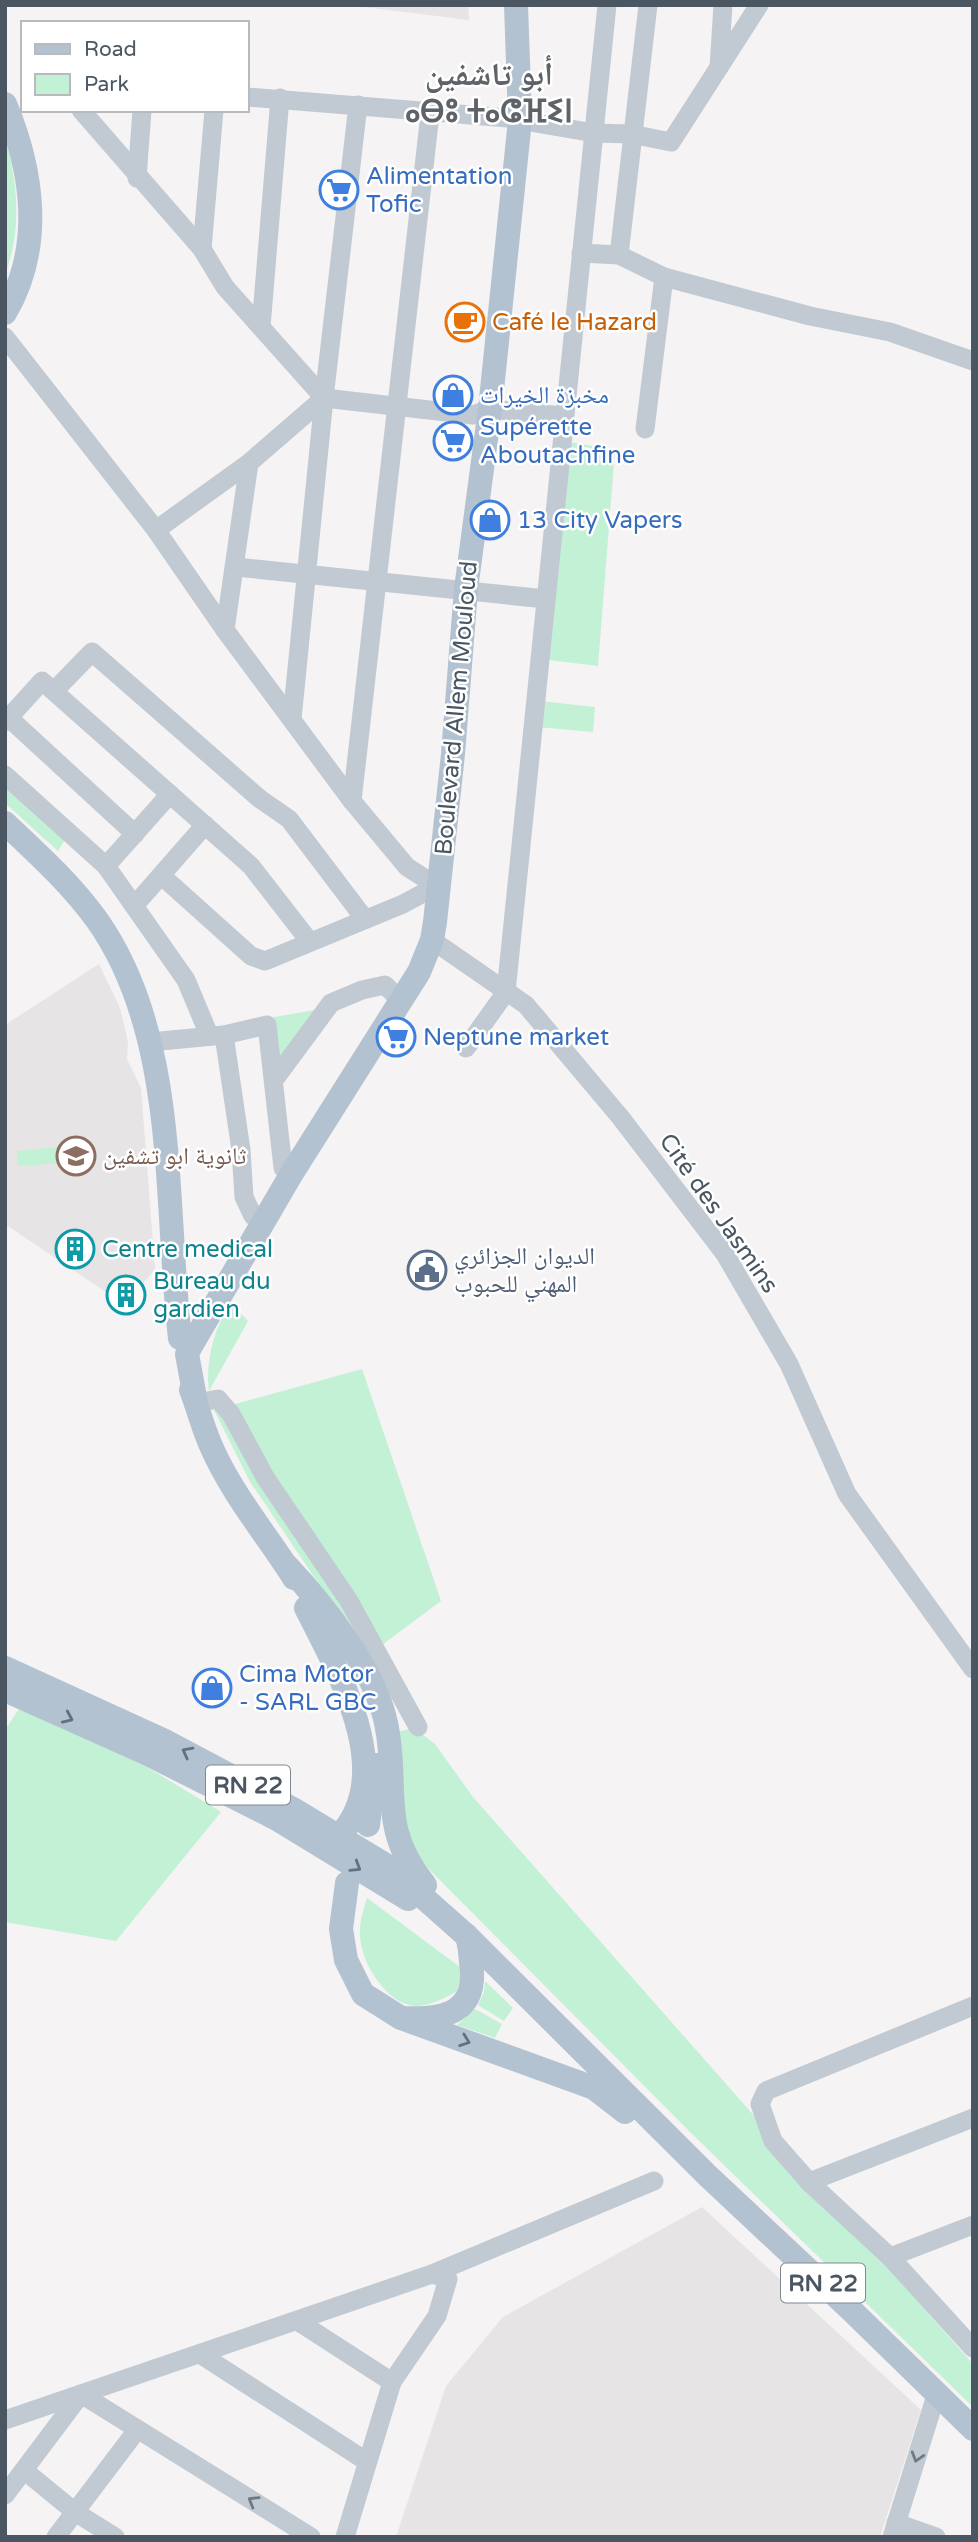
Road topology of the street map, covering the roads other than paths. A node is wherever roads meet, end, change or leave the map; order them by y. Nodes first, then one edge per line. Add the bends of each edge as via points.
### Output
1 (506, 5) edge
2 (516, 5) edge
3 (607, 5) edge
4 (648, 5) edge
5 (723, 5) edge
6 (759, 5) edge
7 (718, 71) junction
8 (248, 97) edge
9 (280, 98) junction
10 (11, 104) edge
11 (358, 105) junction
12 (83, 112) edge
13 (142, 112) edge
14 (214, 112) edge
15 (430, 114) junction
16 (514, 119) junction
17 (594, 133) junction
18 (631, 134) junction
19 (137, 178) junction
20 (202, 249) junction
21 (581, 253) junction
22 (619, 256) junction
23 (664, 277) junction
24 (5, 313) edge
25 (261, 327) junction
26 (5, 337) edge
27 (973, 361) edge
28 (324, 398) junction
29 (396, 408) junction
30 (482, 412) junction
31 (563, 416) junction
32 (645, 429) dead end
33 (249, 463) junction
34 (156, 530) junction
35 (236, 567) junction
36 (305, 575) junction
37 (377, 583) junction
38 (461, 588) junction
39 (547, 598) junction
40 (225, 630) junction
41 (54, 691) junction
42 (292, 719) junction
43 (7, 720) edge
44 (5, 775) edge
45 (170, 794) junction
46 (352, 801) junction
47 (5, 823) edge
48 (205, 825) junction
49 (135, 834) junction
50 (106, 866) junction
51 (163, 877) junction
52 (428, 895) junction
53 (134, 906) junction
54 (364, 918) junction
55 (432, 940) junction
56 (310, 942) junction
57 (506, 992) junction
58 (395, 995) junction
59 (217, 1035) junction
60 (150, 1042) junction
61 (466, 1048) dead end
62 (274, 1080) junction
63 (283, 1168) junction
64 (253, 1216) junction
65 (184, 1346) junction
66 (196, 1403) junction
67 (287, 1566) junction
68 (5, 1668) edge
69 (973, 1669) edge
70 (5, 1690) edge
71 (418, 1727) dead end
72 (369, 1825) dead end
73 (339, 1836) junction
74 (347, 1883) dead end
75 (468, 1937) junction
76 (970, 2014) edge
77 (401, 2018) junction
78 (973, 2118) edge
79 (708, 2176) junction
80 (654, 2180) dead end
81 (809, 2182) junction
82 (973, 2225) edge
83 (890, 2257) junction
84 (432, 2274) junction
85 (299, 2322) junction
86 (973, 2348) edge
87 (200, 2354) junction
88 (393, 2382) junction
89 (937, 2392) junction
90 (81, 2394) junction
91 (5, 2420) edge
92 (973, 2429) edge
93 (137, 2430) junction
94 (366, 2461) junction
95 (12, 2482) edge
96 (75, 2512) junction
97 (894, 2530) edge
98 (301, 2534) edge
99 (55, 2537) edge
100 (115, 2537) edge
101 (345, 2537) edge
102 (936, 2537) edge

1 - 16 main road, Boulevard Allem Mouloud
2 - 16 main road, Boulevard Allem Mouloud
3 - 17 street
4 - 18 street
5 - 7 street
6 - 7 street
7 - 18 street via 671,142
8 - 9 street
9 - 11 street
9 - 25 street
10 - 24 main road via 27,167 32,213 26,258
11 - 15 street
11 - 28 street
12 - 19 street
13 - 19 street
14 - 20 street
15 - 16 street
15 - 29 street
16 - 17 street
16 - 30 main road, Boulevard Allem Mouloud
17 - 18 street
17 - 21 street
18 - 22 street
19 - 20 street
20 - 25 street via 225,287
21 - 22 street
21 - 31 street
22 - 23 street
23 - 27 street via 890,332
23 - 32 street
25 - 28 street
26 - 34 street
28 - 29 street
28 - 33 street
28 - 36 street
29 - 30 street
29 - 37 street
30 - 31 street
30 - 38 main road, Boulevard Allem Mouloud
31 - 39 street
33 - 34 street
33 - 35 street
34 - 40 street
35 - 36 street
35 - 40 street
36 - 37 street
36 - 42 street
37 - 38 street
37 - 46 street
38 - 39 street
38 - 52 main road, Boulevard Allem Mouloud
38 - 55 main road, Boulevard Allem Mouloud via 453,754
39 - 57 street
40 - 42 street
41 - 43 street via 42,681
41 - 45 street
41 - 54 street via 92,652 289,819
42 - 46 street
43 - 49 street
44 - 50 street
45 - 48 street
45 - 49 street
46 - 52 street
47 - 60 main road via 61,875 97,920 118,955
48 - 51 street
48 - 56 street via 251,866
49 - 50 street
50 - 53 street
51 - 53 street
51 - 56 street via 255,959 271,961
52 - 54 street
52 - 58 main road, Boulevard Allem Mouloud via 420,944
53 - 59 street via 186,980
54 - 56 street
55 - 57 street, Cité des Jasmins
55 - 65 main road, Boulevard Allem Mouloud via 419,972
57 - 61 street
57 - 69 street, Cité des Jasmins via 526,1005 621,1118 725,1254 789,1364 847,1494
58 - 62 street via 385,985 331,1003
58 - 63 main road, Boulevard Allem Mouloud
59 - 60 street
59 - 62 street via 267,1025
59 - 64 street via 241,1150 244,1198
60 - 65 main road via 164,1128
62 - 63 street
63 - 64 main road, Boulevard Allem Mouloud
64 - 65 main road, Boulevard Allem Mouloud
65 - 66 main road
66 - 67 main road via 230,1481
66 - 71 street via 218,1399 231,1414 265,1477 349,1601
67 - 72 main road via 344,1658 365,1702 377,1776
67 - 73 main road via 348,1693 358,1725 362,1790 356,1812
67 - 75 main road via 371,1682 386,1723 393,1820 400,1847
73 -> 68 main road, RN 22 via 136,1726
70 -> 75 main road, RN 22 via 277,1819
73 - 75 main road, RN 22 via 389,1867
74 - 77 main road via 341,1929 346,1960 363,1994
75 - 77 main road via 474,1976 463,2004 442,2017
75 - 79 main road, RN 22
76 - 81 street via 766,2091 760,2104 773,2141
77 -> 79 main road via 594,2088
78 - 81 street
79 - 89 main road, RN 22
80 - 84 street
81 - 83 street
82 - 83 street
83 - 86 street
84 - 85 street
84 - 88 street via 448,2279 437,2316
85 - 87 street
85 - 88 street
87 - 90 street
87 - 94 street
88 - 94 street
89 - 92 main road, RN 22
89 -> 97 street
90 - 91 street
90 - 93 street
90 - 95 street
93 - 96 street
98 -> 93 street
94 - 101 street
95 - 96 street
96 - 99 street
96 - 100 street
97 - 102 street

